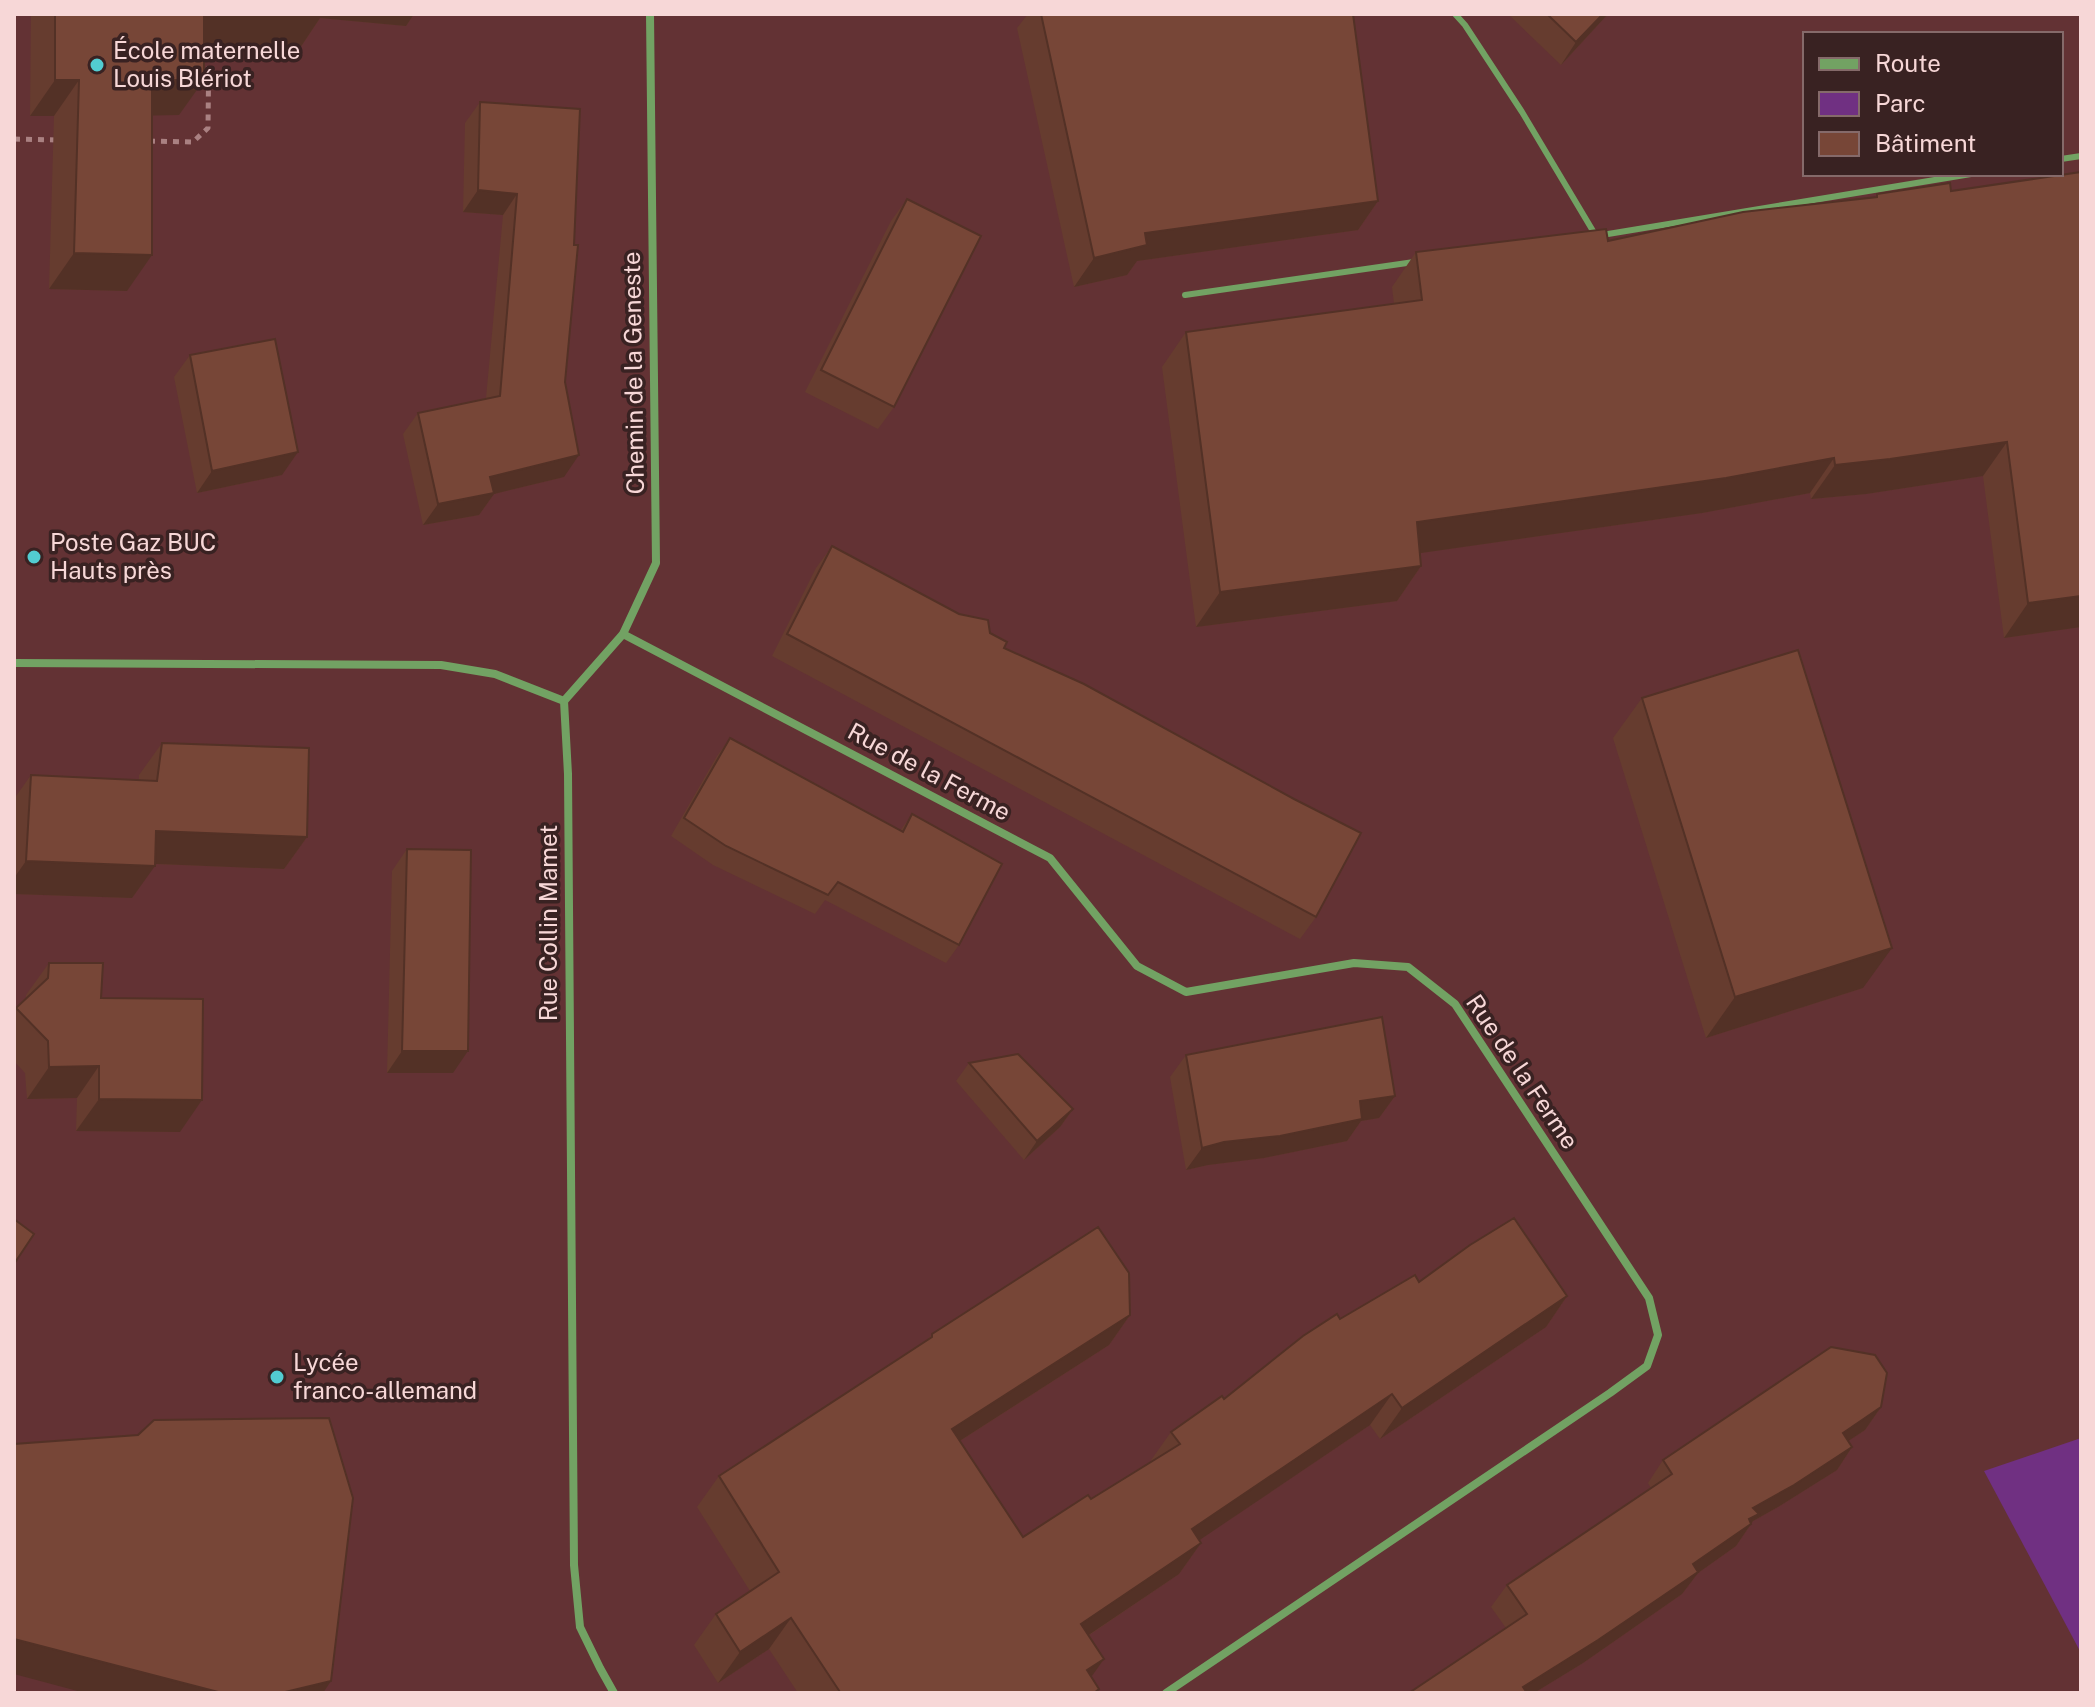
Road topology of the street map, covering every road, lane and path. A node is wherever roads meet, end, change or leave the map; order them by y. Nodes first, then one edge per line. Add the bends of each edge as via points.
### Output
1 (650, 14) edge
2 (1455, 14) edge
3 (209, 28) dead end
4 (14, 139) edge
5 (74, 140) edge
6 (148, 141) edge
7 (1959, 176) edge
8 (1596, 236) junction
9 (1580, 239) edge
10 (1422, 261) edge
11 (1185, 295) dead end
12 (623, 634) junction
13 (14, 663) edge
14 (564, 701) junction
15 (614, 1693) edge
16 (1166, 1693) edge

1 - 12 street, Chemin de la Geneste via 656,563
2 - 8 lane via 1522,112
3 - 6 path via 208,128 193,142
4 - 5 path
7 - 8 lane
8 - 9 lane
10 - 11 lane
12 - 14 street, Chemin de la Geneste
12 - 16 street, Rue de la Ferme via 1050,858 1137,966 1186,992 1354,963 1408,967 1455,1004 1649,1298 1658,1335 1647,1366
13 - 14 street via 441,665 495,674
14 - 15 street, Rue Collin Mamet via 574,1565 580,1627

